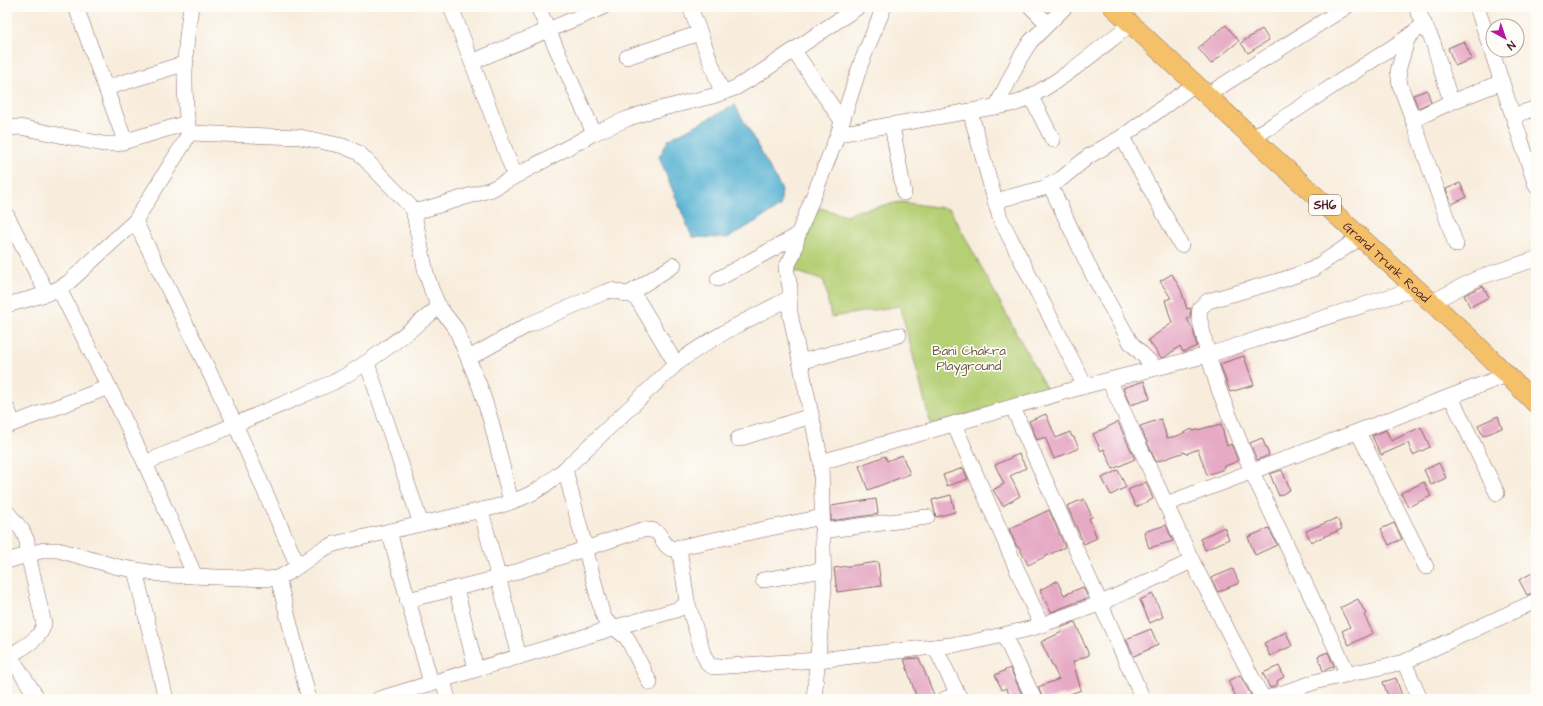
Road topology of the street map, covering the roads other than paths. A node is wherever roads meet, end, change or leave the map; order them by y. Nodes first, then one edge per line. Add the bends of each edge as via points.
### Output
1 (76, 7) edge
2 (191, 7) edge
3 (451, 7) edge
4 (538, 7) edge
5 (603, 7) edge
6 (690, 7) edge
7 (858, 7) edge
8 (884, 7) edge
9 (1031, 7) edge
10 (1065, 7) edge
11 (1113, 7) edge
12 (1346, 7) edge
13 (1416, 7) edge
14 (1477, 7) edge
15 (1048, 24) junction
16 (1131, 24) junction
17 (1424, 24) junction
18 (548, 30) junction
19 (700, 33) junction
20 (1408, 37) junction
21 (794, 51) junction
22 (627, 57) dead end
23 (472, 62) junction
24 (186, 63) junction
25 (1502, 82) junction
26 (106, 88) junction
27 (1201, 89) junction
28 (722, 92) junction
29 (1031, 97) junction
30 (1451, 102) junction
31 (996, 107) junction
32 (1536, 108) edge
33 (970, 111) junction
34 (1513, 116) junction
35 (1413, 120) junction
36 (892, 125) junction
37 (7, 128) edge
38 (188, 128) junction
39 (840, 128) junction
40 (594, 133) junction
41 (1122, 137) junction
42 (1253, 138) junction
43 (1053, 140) dead end
44 (125, 141) junction
45 (515, 176) junction
46 (1050, 185) junction
47 (1536, 186) edge
48 (904, 193) dead end
49 (995, 201) junction
50 (413, 209) junction
51 (7, 216) edge
52 (135, 221) junction
53 (798, 235) junction
54 (1361, 237) junction
55 (1181, 245) dead end
56 (1456, 245) dead end
57 (1536, 258) edge
58 (674, 265) dead end
59 (718, 279) dead end
60 (1417, 288) junction
61 (53, 291) junction
62 (627, 295) junction
63 (790, 298) junction
64 (1432, 302) junction
65 (7, 305) edge
66 (439, 307) junction
67 (899, 335) dead end
68 (1208, 355) junction
69 (468, 358) junction
70 (800, 362) junction
71 (367, 363) junction
72 (676, 364) junction
73 (1156, 368) junction
74 (1507, 375) junction
75 (1109, 380) junction
76 (1085, 386) junction
77 (109, 387) junction
78 (1451, 397) junction
79 (1536, 404) edge
80 (7, 408) edge
81 (1013, 408) junction
82 (811, 416) junction
83 (10, 424) edge
84 (235, 424) junction
85 (954, 424) junction
86 (1358, 432) junction
87 (738, 439) dead end
88 (821, 462) junction
89 (145, 464) junction
90 (565, 469) junction
91 (1252, 472) junction
92 (1496, 493) dead end
93 (511, 502) junction
94 (1166, 504) junction
95 (480, 510) junction
96 (7, 512) edge
97 (927, 517) dead end
98 (421, 524) junction
99 (822, 524) junction
100 (389, 531) junction
101 (679, 547) junction
102 (586, 550) junction
103 (28, 554) junction
104 (7, 561) edge
105 (1192, 561) junction
106 (298, 566) junction
107 (1426, 567) dead end
108 (135, 570) junction
109 (823, 570) junction
110 (195, 576) junction
111 (278, 578) junction
112 (498, 578) junction
113 (763, 580) dead end
114 (456, 588) junction
115 (407, 600) junction
116 (687, 601) junction
117 (1536, 601) edge
118 (1099, 604) junction
119 (1041, 625) junction
120 (613, 628) junction
121 (1004, 635) junction
122 (935, 647) junction
123 (9, 653) edge
124 (518, 657) junction
125 (818, 660) junction
126 (1404, 662) junction
127 (476, 669) junction
128 (1348, 674) junction
129 (436, 682) junction
130 (650, 683) dead end
131 (1282, 696) edge
132 (954, 697) edge
133 (38, 699) edge
134 (166, 699) edge
135 (310, 699) edge
136 (379, 699) edge
137 (448, 699) edge
138 (814, 699) edge
139 (1034, 699) edge
140 (1143, 699) edge
141 (1264, 699) edge
142 (1420, 699) edge

1 - 26 street
2 - 24 street
3 - 23 street
4 - 18 street
5 - 18 street
6 - 19 street
7 - 21 street
8 - 39 street via 861,63
9 - 15 street
10 - 15 street
11 - 16 main road, Grand Trunk Road / SH6
12 - 27 street
13 - 17 street
14 - 25 street
15 - 31 street via 1030,42
16 - 27 main road, Grand Trunk Road / SH6
16 - 29 street
17 - 20 street
17 - 30 street via 1433,42
18 - 23 street
18 - 40 street
19 - 22 street
19 - 28 street
20 - 35 street via 1398,71 1400,85
20 - 42 street
21 - 28 street via 735,88
21 - 39 street
23 - 45 street
24 - 26 street
24 - 38 street
25 - 30 street
25 - 34 street
26 - 44 street
27 - 41 street
27 - 42 main road, Grand Trunk Road / SH6
28 - 40 street via 647,112
29 - 31 street
29 - 43 street
30 - 35 street
31 - 33 street
32 - 34 street
33 - 36 street
33 - 49 street
34 - 47 street
35 - 56 street
36 - 39 street
36 - 48 street
37 - 44 street via 20,127 103,144
38 - 44 street
38 - 50 street via 300,137 342,146 359,153
38 - 52 street via 184,143
39 - 53 street
40 - 45 street
41 - 46 street via 1089,156
41 - 55 street
42 - 54 main road, Grand Trunk Road / SH6
45 - 50 street via 492,189 419,211
46 - 49 street
46 - 73 street via 1092,273 1132,343
49 - 76 street via 1004,225
50 - 66 street via 426,273
51 - 61 street
52 - 61 street via 69,282
52 - 84 street
53 - 59 street
53 - 63 street via 793,255 786,268
54 - 60 main road, Grand Trunk Road / SH6
54 - 68 street via 1313,269 1204,304 1200,308 1199,316
57 - 64 street via 1480,277
58 - 62 street
60 - 64 main road, Grand Trunk Road / SH6
60 - 68 street
61 - 65 street
61 - 77 street
62 - 69 street via 611,290 605,292 528,324
62 - 72 street via 634,296 639,302
63 - 70 street via 790,312
63 - 72 street via 706,343
64 - 74 main road, Grand Trunk Road / SH6
66 - 69 street via 456,329
66 - 71 street
67 - 70 street
68 - 73 street
68 - 91 street via 1219,390
69 - 93 street via 486,403
70 - 82 street
71 - 84 street via 334,382
71 - 98 street
72 - 90 street
73 - 75 street
74 - 78 street
74 - 79 main road, Grand Trunk Road / SH6
75 - 76 street
75 - 94 street
76 - 81 street
77 - 83 street
77 - 89 street
78 - 86 street
78 - 92 street
80 - 83 street
81 - 85 street
81 - 118 street
82 - 87 street
82 - 88 street
84 - 89 street
84 - 106 street
85 - 88 street
85 - 119 street
86 - 91 street
86 - 107 street
88 - 99 street
89 - 110 street
90 - 93 street via 548,484
90 - 102 street
91 - 94 street
91 - 128 street
93 - 95 street
94 - 105 street
95 - 98 street
95 - 112 street
96 - 103 street via 22,530 27,540
97 - 99 street
98 - 100 street
99 - 101 street
99 - 109 street
100 - 106 street via 334,544
100 - 115 street
101 - 102 street via 671,549 652,529 642,530
101 - 116 street
102 - 112 street
102 - 120 street via 601,609 605,620
103 - 104 street
103 - 108 street via 58,550
103 - 123 street via 44,624 43,630 38,636
105 - 118 street
105 - 141 street
106 - 111 street
108 - 110 street
108 - 134 street
109 - 113 street
109 - 125 street
110 - 111 street
111 - 135 street
112 - 114 street
112 - 124 street
114 - 115 street
114 - 127 street
115 - 129 street
116 - 120 street via 676,610
116 - 125 street via 703,653 708,664 713,667
117 - 126 street
118 - 119 street
118 - 140 street
119 - 121 street
120 - 124 street
120 - 130 street via 627,638
121 - 122 street
121 - 139 street
122 - 125 street
122 - 132 street
123 - 133 street
124 - 127 street
125 - 138 street
126 - 128 street
126 - 142 street
127 - 129 street
128 - 131 street via 1318,681
129 - 136 street
129 - 137 street
131 - 141 street

